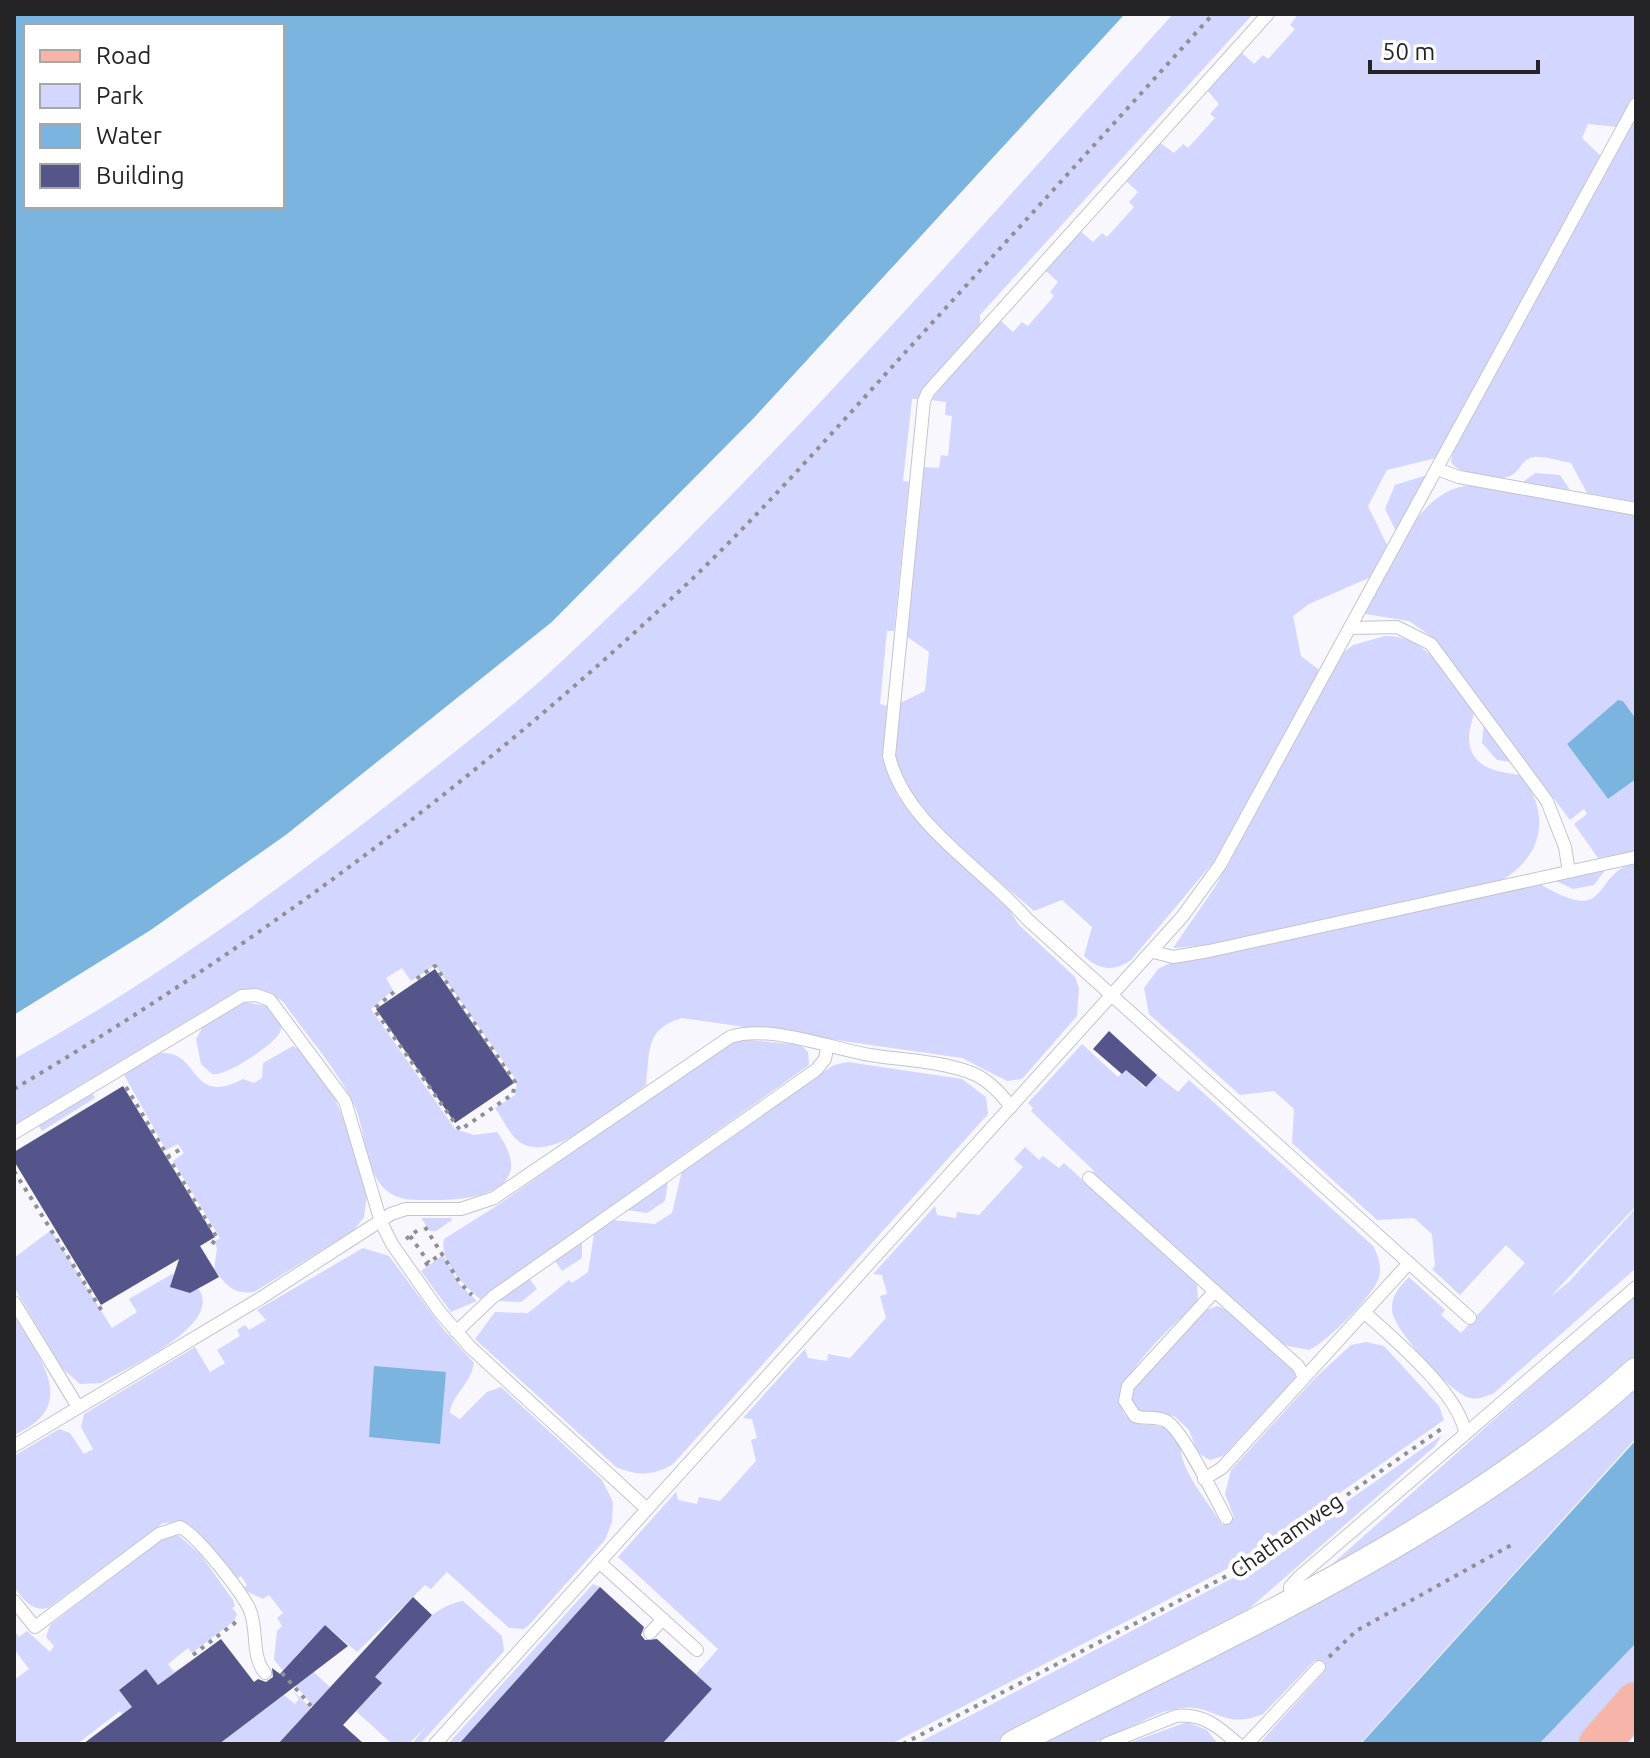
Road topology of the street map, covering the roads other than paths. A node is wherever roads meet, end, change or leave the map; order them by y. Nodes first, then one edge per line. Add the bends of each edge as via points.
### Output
1 (1268, 14) edge
2 (1636, 104) edge
3 (1437, 469) junction
4 (1636, 509) edge
5 (1350, 628) junction
6 (1636, 857) edge
7 (1569, 872) junction
8 (1154, 952) junction
9 (1112, 995) junction
10 (827, 1048) junction
11 (1011, 1107) junction
12 (14, 1133) edge
13 (1089, 1178) dead end
14 (381, 1222) junction
15 (1409, 1263) junction
16 (1636, 1287) edge
17 (1215, 1291) junction
18 (14, 1302) edge
19 (1365, 1313) junction
20 (1470, 1318) dead end
21 (456, 1332) junction
22 (1636, 1371) edge
23 (1303, 1375) junction
24 (78, 1407) junction
25 (1465, 1432) junction
26 (14, 1446) edge
27 (1204, 1479) junction
28 (647, 1509) junction
29 (1226, 1518) dead end
30 (599, 1562) junction
31 (14, 1601) edge
32 (1290, 1601) junction
33 (663, 1619) junction
34 (650, 1633) dead end
35 (697, 1650) dead end
36 (1319, 1667) road end
37 (265, 1673) dead end
38 (1636, 1702) edge
39 (1636, 1737) edge
40 (435, 1744) edge
41 (1013, 1744) edge
42 (1106, 1744) edge
43 (1238, 1744) edge
44 (1247, 1744) edge
45 (1599, 1744) edge
46 (1630, 1744) edge

1 - 9 lane via 936,381 924,401 888,742 892,769 919,816
2 - 3 lane
3 - 4 lane
3 - 5 lane
5 - 7 lane via 1397,627 1431,644 1547,801
5 - 8 lane via 1220,865
6 - 7 lane
7 - 8 lane via 1209,951 1173,957
8 - 9 lane
9 - 11 lane
9 - 15 lane
10 - 11 lane via 971,1073 996,1089
10 - 14 lane via 754,1033 730,1037 494,1198 461,1209 412,1209
10 - 21 lane via 816,1070 493,1297
11 - 28 lane
12 - 14 lane via 242,996 256,995 270,1000 348,1107
13 - 17 lane
14 - 21 lane
14 - 24 lane
15 - 19 lane
15 - 20 lane
16 - 25 lane
17 - 23 lane
17 - 27 lane via 1131,1383 1125,1397 1133,1414 1165,1420 1183,1436
18 - 24 lane
19 - 23 lane
19 - 25 lane via 1462,1416
21 - 28 lane
22 - 32 street via 1566,1431 1453,1511
23 - 27 lane via 1222,1468
24 - 26 lane
25 - 32 lane via 1299,1577 1290,1587
27 - 29 lane
28 - 30 lane
30 - 33 lane
30 - 40 lane
31 - 37 lane via 35,1627 159,1534 180,1527 196,1540 250,1612 257,1663
32 - 41 street
33 - 34 lane
33 - 35 lane
36 - 44 lane
38 - 45 main road
39 - 46 main road
42 - 43 lane via 1187,1715 1216,1725

